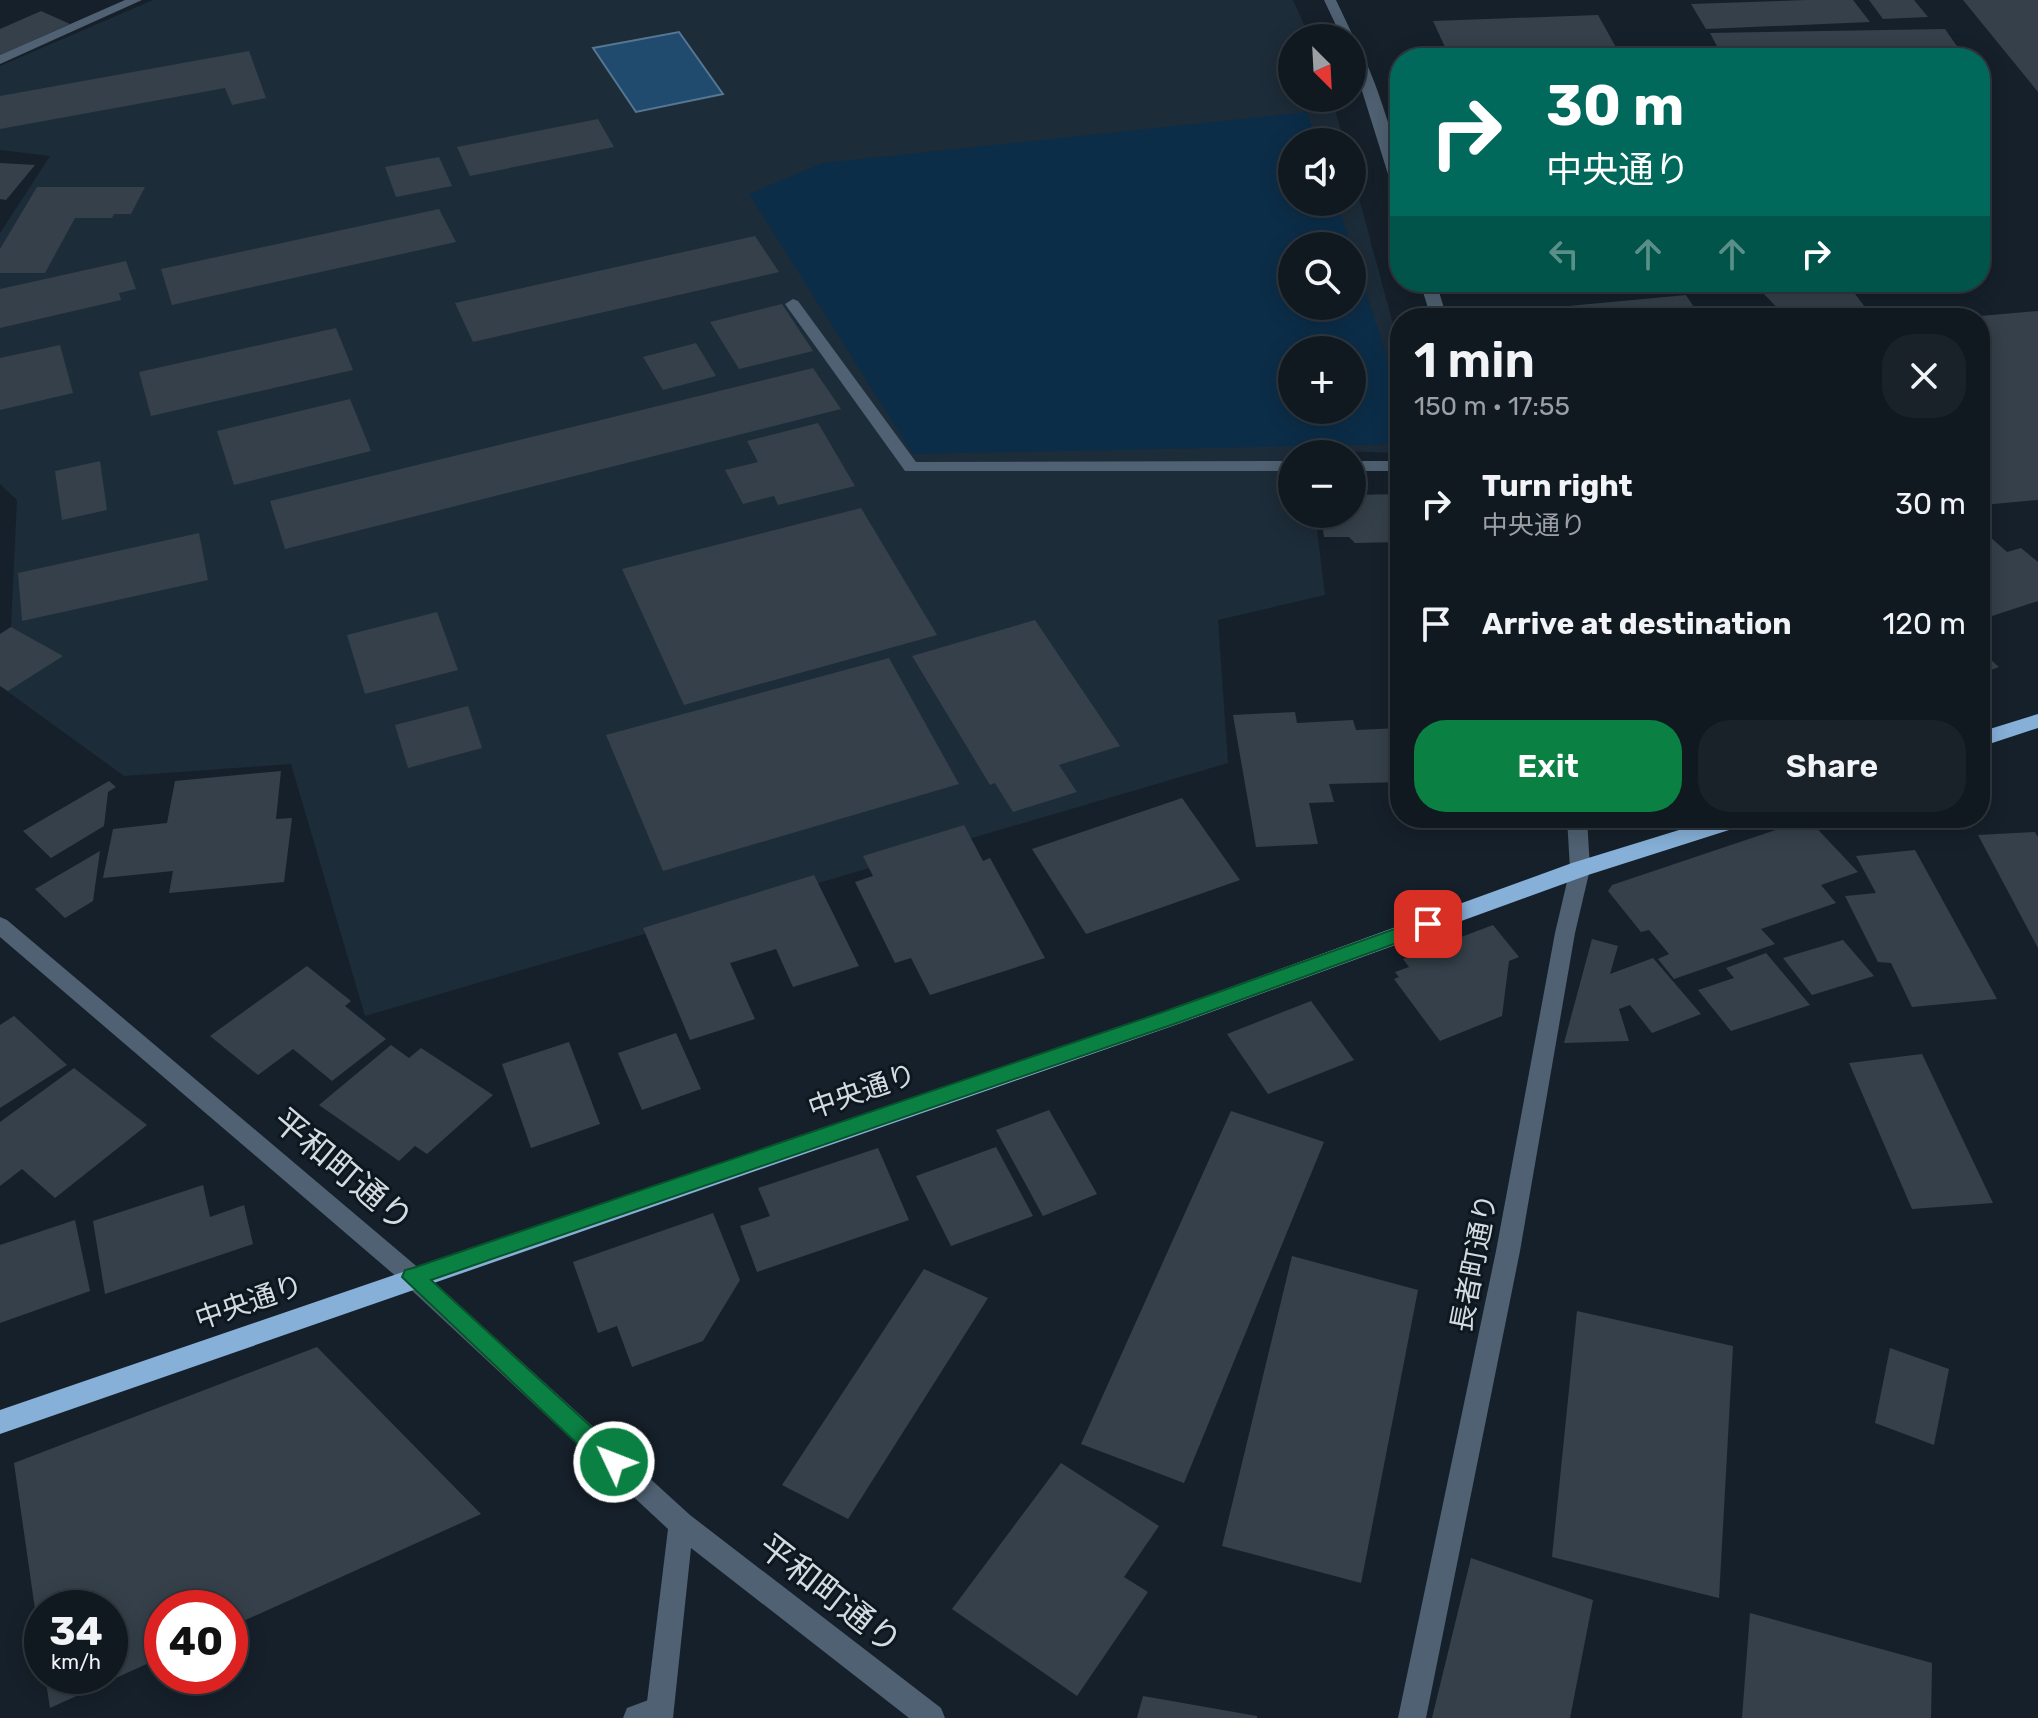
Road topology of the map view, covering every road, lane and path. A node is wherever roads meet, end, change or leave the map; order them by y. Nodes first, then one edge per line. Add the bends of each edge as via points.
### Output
1 (136, 0) edge
2 (1330, 0) edge
3 (1341, 24) edge
4 (0, 60) edge
5 (1366, 87) edge
6 (1390, 160) edge
7 (793, 304) dead end
8 (1278, 466) edge
9 (1366, 466) edge
10 (1390, 466) edge
11 (2038, 721) edge
12 (1990, 737) edge
13 (1578, 828) edge
14 (1711, 828) edge
15 (1580, 869) junction
16 (0, 925) edge
17 (413, 1277) junction
18 (0, 1422) edge
19 (681, 1524) junction
20 (652, 1715) edge
21 (931, 1718) edge
22 (1412, 1718) edge

1 - 4 street
2 - 3 street
5 - 6 street
7 - 8 street via 911,467
9 - 10 street
11 - 12 highway
13 - 15 street, 長者町通り
14 - 15 highway, 中央通り
15 - 17 highway, 中央通り via 1170,1018
15 - 22 street, 長者町通り
16 - 17 street, 平和町通り
17 - 18 highway, 中央通り
17 - 19 street, 平和町通り
19 - 20 street
19 - 21 street, 平和町通り

